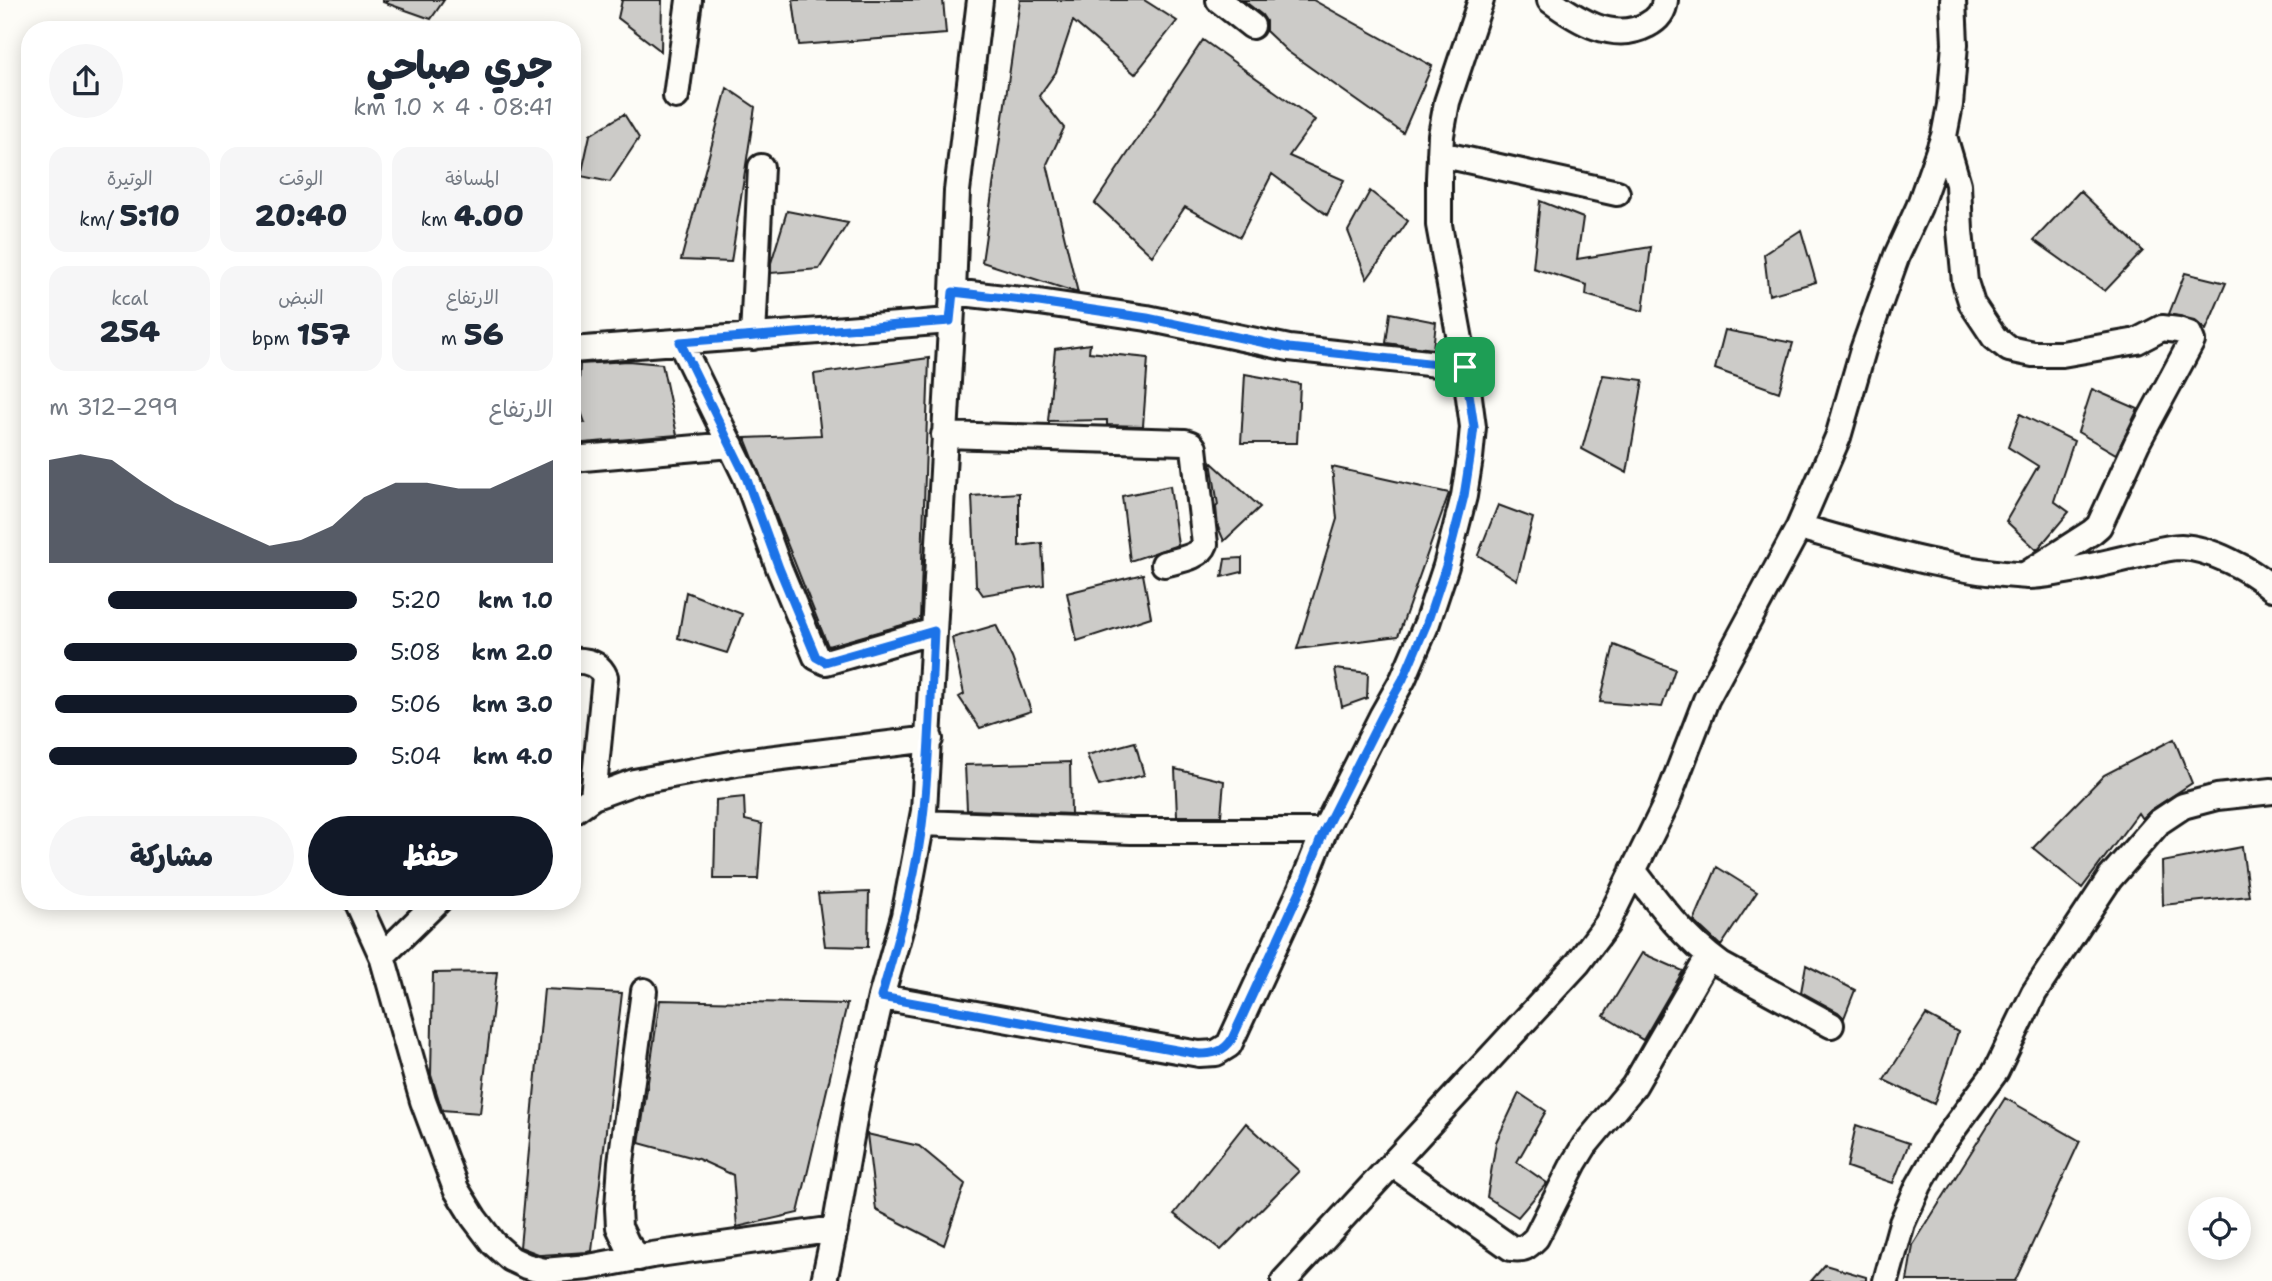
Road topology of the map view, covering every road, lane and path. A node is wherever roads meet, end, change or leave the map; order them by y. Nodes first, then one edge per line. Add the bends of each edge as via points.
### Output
1 (689, 0) edge
2 (981, 0) edge
3 (1219, 0) edge
4 (1481, 0) edge
5 (1550, 0) edge
6 (1665, 0) edge
7 (1953, 0) edge
8 (1252, 26) dead end
9 (676, 96) dead end
10 (1944, 136) junction
11 (1440, 154) junction
12 (761, 167) dead end
13 (1617, 193) dead end
14 (953, 292) junction
15 (950, 321) junction
16 (754, 337) junction
17 (680, 342) junction
18 (581, 349) edge
19 (1465, 367) junction
20 (944, 435) junction
21 (731, 445) junction
22 (581, 457) edge
23 (1799, 527) junction
24 (1164, 564) dead end
25 (2025, 575) junction
26 (2271, 586) edge
27 (934, 631) junction
28 (581, 661) edge
29 (930, 739) junction
30 (2272, 791) edge
31 (593, 797) junction
32 (581, 806) edge
33 (922, 823) junction
34 (1324, 831) junction
35 (1633, 870) junction
36 (361, 910) edge
37 (429, 910) edge
38 (382, 956) junction
39 (1709, 956) junction
40 (644, 991) dead end
41 (881, 997) junction
42 (1831, 1025) dead end
43 (1392, 1164) junction
44 (835, 1229) junction
45 (639, 1258) junction
46 (588, 1274) edge
47 (824, 1281) edge
48 (1284, 1281) edge
49 (1886, 1281) edge

1 - 9 street
2 - 14 street via 957,191
3 - 8 street
4 - 11 street via 1447,102
5 - 6 street via 1579,20 1621,32 1656,21
7 - 10 street via 1955,44
10 - 23 street via 1863,350 1838,437
10 - 25 street via 1958,184 1965,282 1972,304 1994,337 2009,348 2033,354 2063,354 2137,341 2162,328 2189,334 2192,341 2099,526
11 - 13 street
11 - 19 street via 1440,225
12 - 16 street
14 - 15 street
14 - 19 street via 1147,318 1289,348
15 - 16 street
15 - 20 street
16 - 17 street
17 - 18 street
17 - 21 street
19 - 34 street via 1474,427 1464,496 1446,566 1403,679
20 - 24 street via 1191,444 1205,544 1198,553
20 - 27 street
21 - 22 street
21 - 27 street via 816,657 825,662
23 - 25 street via 1940,564
23 - 35 street via 1706,700 1666,804
25 - 26 street via 2091,567 2182,547 2218,556
27 - 29 street
28 - 31 street via 591,662 604,677
29 - 31 street via 702,769 634,782
29 - 33 street
30 - 49 street via 2183,806 2159,822 2110,878 2034,993 1996,1071 1942,1143 1902,1223
31 - 32 street
33 - 34 street via 1130,831
33 - 41 street via 904,916
34 - 41 street via 1232,1039 1216,1053 1199,1054
35 - 39 street via 1667,916
35 - 43 street via 1607,924 1578,963
36 - 38 street
37 - 38 street
38 - 46 street via 424,1101 456,1189 474,1218 511,1259 544,1271
39 - 42 street
39 - 43 street via 1634,1086 1579,1154 1527,1247 1511,1248
40 - 45 street via 618,1208 619,1227
41 - 44 street
43 - 48 street
44 - 45 street
44 - 47 street
45 - 46 street

